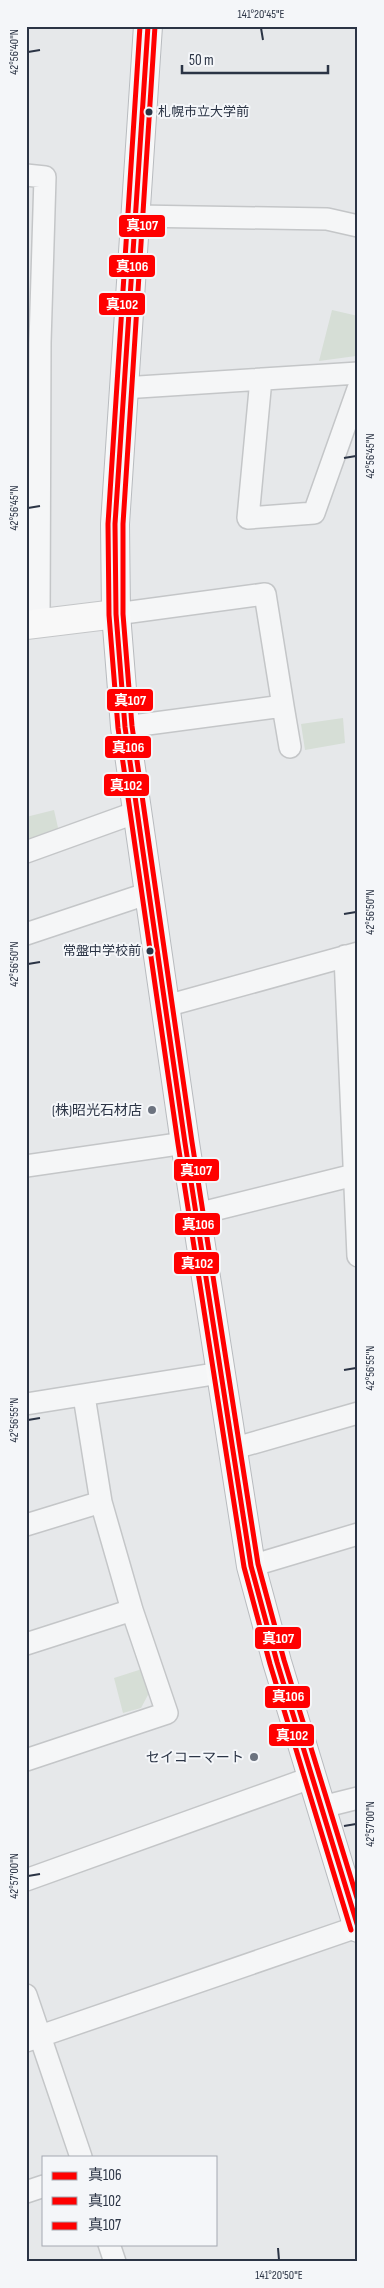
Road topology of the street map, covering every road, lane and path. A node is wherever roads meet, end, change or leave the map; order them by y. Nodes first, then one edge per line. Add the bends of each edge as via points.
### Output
1 (148, 26) edge
2 (26, 175) edge
3 (136, 216) junction
4 (358, 226) edge
5 (33, 343) edge
6 (358, 373) edge
7 (261, 379) junction
8 (123, 388) junction
9 (358, 389) edge
10 (116, 614) junction
11 (32, 625) edge
12 (283, 706) junction
13 (125, 727) junction
14 (290, 747) dead end
15 (137, 812) junction
16 (26, 852) edge
17 (149, 893) junction
18 (26, 934) edge
19 (352, 955) edge
20 (166, 1006) junction
21 (354, 1062) edge
22 (185, 1143) junction
23 (26, 1166) edge
24 (356, 1174) edge
25 (197, 1214) junction
26 (358, 1256) edge
27 (220, 1373) junction
28 (84, 1396) junction
29 (26, 1404) edge
30 (358, 1413) edge
31 (232, 1448) junction
32 (101, 1502) junction
33 (26, 1525) edge
34 (358, 1534) edge
35 (251, 1566) junction
36 (132, 1610) junction
37 (26, 1644) edge
38 (26, 1760) edge
39 (313, 1777) junction
40 (358, 1798) edge
41 (322, 1807) junction
42 (26, 1880) edge
43 (358, 1927) edge
44 (26, 1995) edge
45 (33, 2038) edge
46 (81, 2156) edge
47 (42, 2187) edge
48 (26, 2192) edge
49 (110, 2246) edge
50 (115, 2262) edge

1 - 3 main road
2 - 5 street via 45,177
3 - 4 street via 327,219
3 - 8 main road
5 - 11 street
6 - 7 street
7 - 8 street
7 - 9 street via 248,518 314,513
8 - 10 main road via 115,524
10 - 11 main road
10 - 12 street via 265,594
10 - 13 main road
12 - 13 street
12 - 14 street
13 - 15 main road
15 - 16 street
15 - 17 main road
17 - 18 street
17 - 20 main road
19 - 20 street
19 - 21 street
20 - 22 main road
21 - 24 street
22 - 23 street
22 - 25 main road
24 - 25 street
24 - 26 street
25 - 27 main road
27 - 28 street
27 - 31 main road
28 - 29 street
28 - 32 street
30 - 31 street
31 - 35 main road
32 - 33 street
32 - 36 street
34 - 35 street
35 - 39 main road
36 - 37 street
36 - 38 street via 166,1713
39 - 41 main road
39 - 42 street
40 - 41 street
41 - 43 main road
43 - 45 street
44 - 45 street
45 - 46 street
47 - 48 street
49 - 50 street

